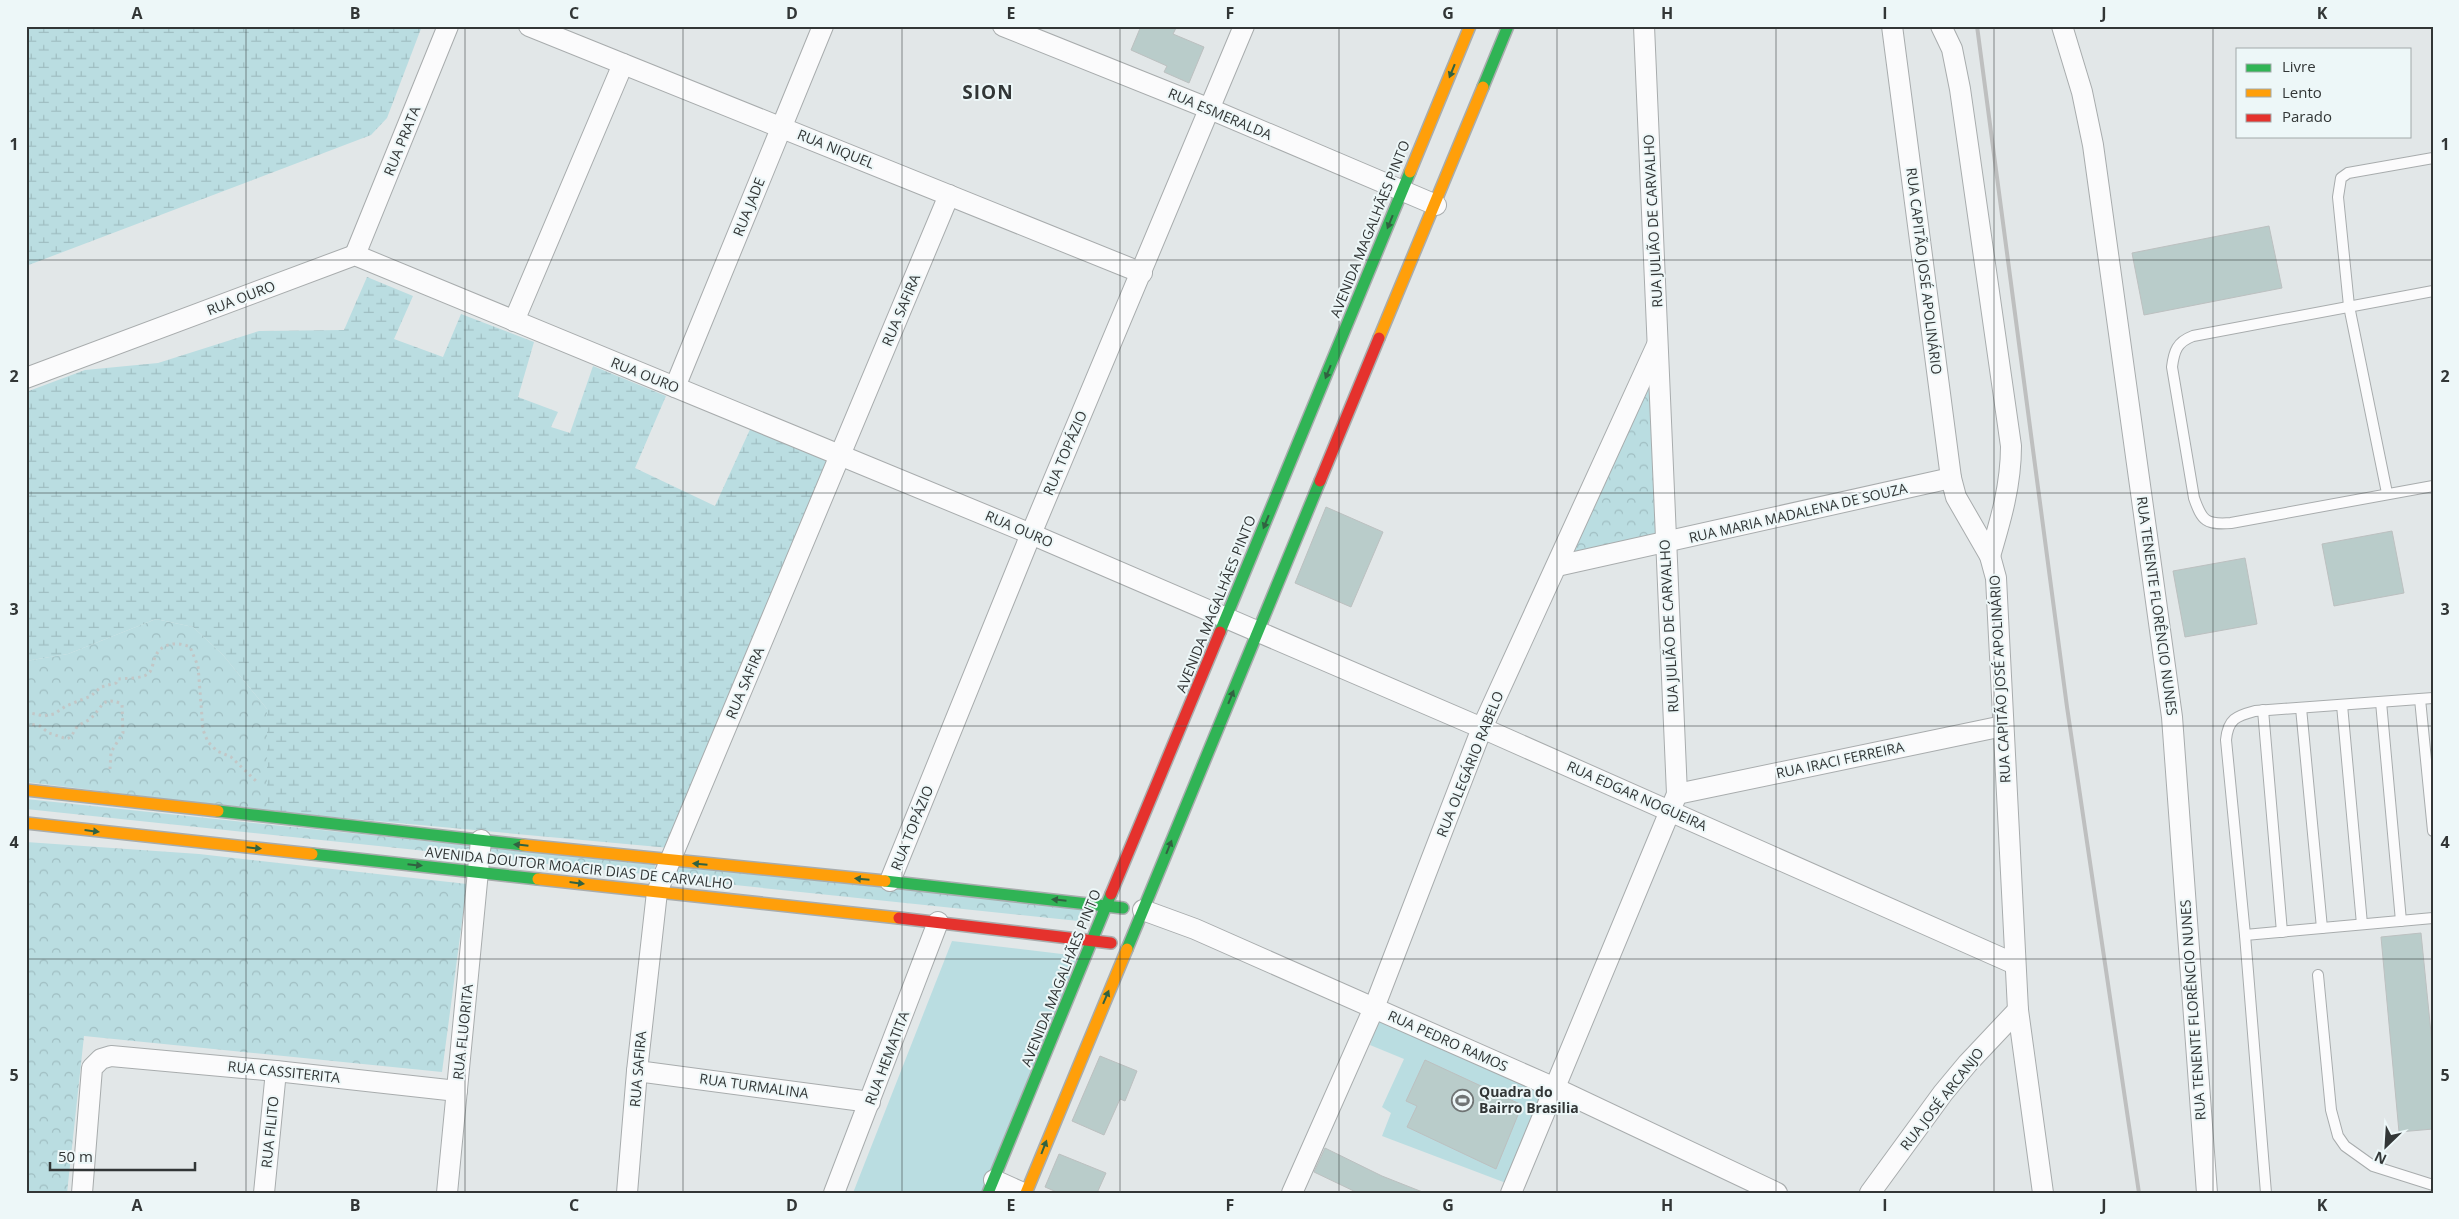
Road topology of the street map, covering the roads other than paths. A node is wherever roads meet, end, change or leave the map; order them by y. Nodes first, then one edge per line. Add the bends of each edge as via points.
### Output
1 (448, 26) edge
2 (529, 26) edge
3 (823, 26) edge
4 (1003, 26) edge
5 (1244, 26) edge
6 (1470, 26) edge
7 (1508, 26) edge
8 (1644, 26) edge
9 (1892, 26) edge
10 (1942, 26) edge
11 (2062, 26) edge
12 (623, 64) junction
13 (1210, 109) junction
14 (782, 128) junction
15 (2433, 158) edge
16 (1402, 191) junction
17 (949, 195) junction
18 (1436, 205) junction
19 (355, 255) junction
20 (1142, 273) junction
21 (2433, 291) edge
22 (2349, 306) junction
23 (514, 321) junction
24 (1659, 340) junction
25 (26, 378) edge
26 (675, 387) junction
27 (840, 455) junction
28 (1951, 478) junction
29 (2433, 486) edge
30 (2387, 493) junction
31 (1031, 534) junction
32 (1665, 543) junction
33 (1990, 556) junction
34 (1557, 566) junction
35 (1226, 619) junction
36 (1257, 633) junction
37 (2433, 698) edge
38 (2420, 699) junction
39 (2381, 702) junction
40 (2342, 705) junction
41 (2301, 708) junction
42 (2263, 710) junction
43 (2003, 726) junction
44 (1482, 728) junction
45 (26, 790) edge
46 (1673, 802) junction
47 (62, 803) junction
48 (26, 823) edge
49 (60, 827) junction
50 (2433, 831) edge
51 (480, 840) junction
52 (671, 861) junction
53 (479, 872) junction
54 (890, 881) junction
55 (657, 892) junction
56 (1107, 906) junction
57 (1142, 910) junction
58 (2433, 918) edge
59 (2401, 921) junction
60 (938, 922) junction
61 (2362, 924) junction
62 (2322, 928) junction
63 (2282, 932) junction
64 (2245, 935) junction
65 (1094, 940) junction
66 (1128, 947) junction
67 (2015, 964) junction
68 (2318, 976) dead end
69 (1374, 1008) junction
70 (2018, 1010) junction
71 (276, 1071) junction
72 (637, 1071) junction
73 (1555, 1088) junction
74 (457, 1091) junction
75 (870, 1102) junction
76 (2433, 1185) edge
77 (993, 1188) edge
78 (82, 1193) edge
79 (264, 1193) edge
80 (446, 1193) edge
81 (627, 1193) edge
82 (834, 1193) edge
83 (1025, 1193) edge
84 (1292, 1193) edge
85 (1511, 1193) edge
86 (1777, 1193) edge
87 (1870, 1193) edge
88 (2043, 1193) edge
89 (2207, 1193) edge
90 (2266, 1193) edge

1 - 19 street, RUA PRATA
2 - 12 street, RUA NIQUEL
3 - 14 street, RUA JADE
4 - 13 street, RUA ESMERALDA
5 - 13 street, RUA TOPÁZIO
6 -> 16 main road, AVENIDA MAGALHÃES PINTO
7 - 18 main road
8 - 24 street, RUA JULIÃO DE CARVALHO
9 - 28 street, RUA CAPITÃO JOSÉ APOLINÁRIO
10 - 33 street via 1952,49 1960,89 2011,446 2006,505
11 - 89 street, RUA TENENTE FLORÊNCIO NUNES via 2082,92 2093,145 2172,717
12 - 14 street, RUA NIQUEL
12 - 23 street
13 - 16 street, RUA ESMERALDA
13 - 20 street, RUA TOPÁZIO
14 - 17 street, RUA NIQUEL
14 - 26 street, RUA JADE
15 - 22 lane via 2348,173 2342,178 2338,186 2338,202
16 - 18 street, RUA ESMERALDA
16 -> 35 main road, AVENIDA MAGALHÃES PINTO
17 - 20 street, RUA NIQUEL
17 - 27 street, RUA SAFIRA
18 - 36 main road
19 - 23 street, RUA OURO
19 - 25 street, RUA OURO
20 - 31 street, RUA TOPÁZIO
21 - 22 lane
22 - 30 lane
22 - 30 lane via 2193,336 2178,345 2172,367 2194,498 2206,521 2218,524
23 - 26 street, RUA OURO
24 - 32 street, RUA JULIÃO DE CARVALHO
24 - 34 street, RUA OLEGÁRIO RABELO
26 - 27 street, RUA OURO
27 - 31 street, RUA OURO
27 - 52 street, RUA SAFIRA
28 - 32 street, RUA MARIA MADALENA DE SOUZA
28 - 33 street, RUA CAPITÃO JOSÉ APOLINÁRIO via 1956,497
29 - 30 lane
31 - 35 street, RUA OURO
31 - 54 street, RUA TOPÁZIO
32 - 34 street, RUA MARIA MADALENA DE SOUZA
32 - 46 street, RUA JULIÃO DE CARVALHO
33 - 43 street, RUA CAPITÃO JOSÉ APOLINÁRIO via 1996,578
34 - 44 street, RUA OLEGÁRIO RABELO
35 - 36 street, RUA OURO
35 - 56 main road, AVENIDA MAGALHÃES PINTO via 1184,732
36 - 44 street, RUA EDGAR NOGUEIRA
57 -> 36 main road via 1207,743
37 - 38 lane
38 - 39 lane
38 - 50 lane
39 - 40 lane
39 - 59 lane
40 - 41 lane
40 - 61 lane
41 - 42 lane
41 - 62 lane
42 - 63 lane
42 - 64 lane via 2235,717 2230,722 2226,740
43 - 46 street, RUA IRACI FERREIRA
43 - 67 street, RUA CAPITÃO JOSÉ APOLINÁRIO
44 - 46 street, RUA EDGAR NOGUEIRA
44 - 69 street, RUA OLEGÁRIO RABELO
45 - 47 main road, AVENIDA DOUTOR MOACIR DIAS DE CARVALHO
46 - 67 street, RUA EDGAR NOGUEIRA
46 - 73 street, RUA JULIÃO DE CARVALHO
47 - 49 main road
47 - 51 main road, AVENIDA DOUTOR MOACIR DIAS DE CARVALHO
48 - 49 main road, AVENIDA DOUTOR MOACIR DIAS DE CARVALHO
49 -> 53 main road, AVENIDA DOUTOR MOACIR DIAS DE CARVALHO
52 -> 51 main road, AVENIDA DOUTOR MOACIR DIAS DE CARVALHO
51 - 53 street, RUA FLUORITA
54 -> 52 main road, AVENIDA DOUTOR MOACIR DIAS DE CARVALHO
52 - 55 street, RUA SAFIRA
53 -> 55 main road, AVENIDA DOUTOR MOACIR DIAS DE CARVALHO
53 - 74 street, RUA FLUORITA
56 -> 54 main road, AVENIDA DOUTOR MOACIR DIAS DE CARVALHO
55 - 60 main road, AVENIDA DOUTOR MOACIR DIAS DE CARVALHO
55 - 72 street, RUA SAFIRA
56 - 57 main road, AVENIDA DOUTOR MOACIR DIAS DE CARVALHO
56 - 65 main road, AVENIDA MAGALHÃES PINTO
57 - 66 main road
57 - 69 street, RUA PEDRO RAMOS via 1196,929
58 - 59 lane
59 - 61 lane
60 - 65 main road, AVENIDA DOUTOR MOACIR DIAS DE CARVALHO
60 - 75 street, RUA HEMATITA
61 - 62 lane
62 - 63 lane
63 - 64 lane
64 - 90 lane
65 - 66 main road, AVENIDA DOUTOR MOACIR DIAS DE CARVALHO
65 - 77 main road, AVENIDA MAGALHÃES PINTO
83 -> 66 main road
67 - 70 street, RUA CAPITÃO JOSÉ APOLINÁRIO
68 - 76 lane via 2331,1110 2338,1136 2345,1146 2373,1166
69 - 73 street, RUA PEDRO RAMOS
69 - 84 street, RUA OLEGÁRIO RABELO
70 - 87 street, RUA JOSÉ ARCANJO via 1950,1086
70 - 88 street, RUA CAPITÃO JOSÉ APOLINÁRIO
71 - 74 street, RUA CASSITERITA
71 - 78 street, RUA CASSITERITA via 110,1056 101,1059 92,1068
71 - 79 street, RUA FILITO
72 - 75 street, RUA TURMALINA
72 - 81 street, RUA SAFIRA
73 - 85 street, RUA JULIÃO DE CARVALHO
73 - 86 street, RUA PEDRO RAMOS
74 - 80 street, RUA FLUORITA
75 - 82 street, RUA HEMATITA
77 - 83 street

